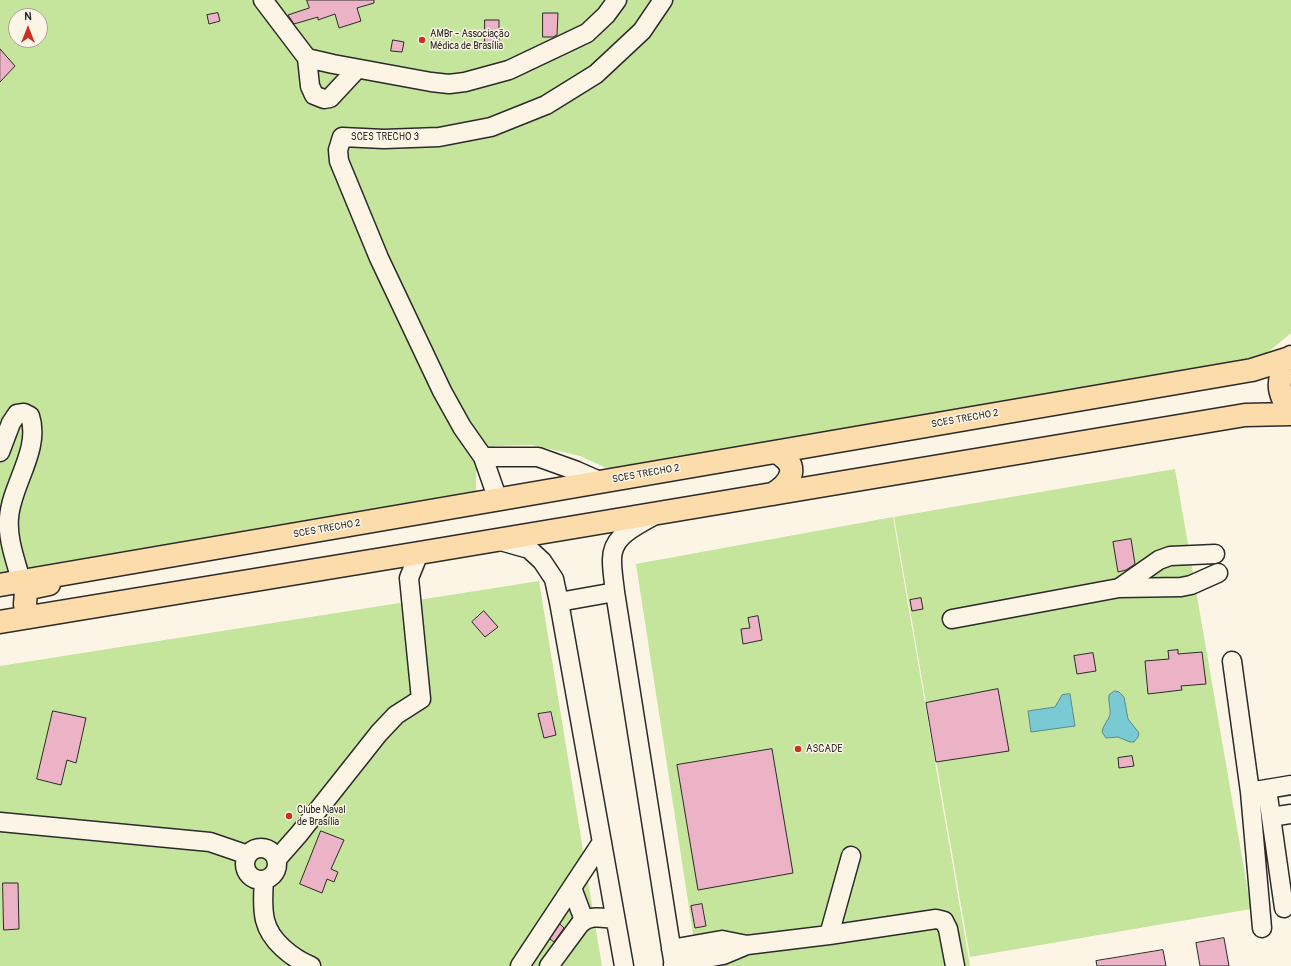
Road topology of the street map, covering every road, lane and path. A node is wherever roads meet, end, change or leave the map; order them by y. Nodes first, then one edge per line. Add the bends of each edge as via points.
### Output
1 (263, 0) edge
2 (617, 0) edge
3 (663, 0) edge
4 (307, 58) junction
5 (357, 68) junction
6 (1291, 358) edge
7 (1291, 414) edge
8 (0, 452) edge
9 (776, 452) junction
10 (483, 457) junction
11 (602, 482) junction
12 (773, 494) junction
13 (498, 500) junction
14 (659, 513) junction
15 (4, 515) edge
16 (497, 540) junction
17 (419, 553) junction
18 (1215, 554) dead end
19 (394, 558) junction
20 (109, 566) junction
21 (1218, 573) dead end
22 (409, 578) junction
23 (21, 581) junction
24 (0, 585) edge
25 (1119, 588) junction
26 (615, 592) junction
27 (559, 602) junction
28 (27, 617) junction
29 (952, 619) dead end
30 (0, 622) edge
31 (1232, 661) dead end
32 (1291, 785) edge
33 (1258, 790) junction
34 (1291, 814) edge
35 (1271, 818) junction
36 (0, 822) edge
37 (602, 842) junction
38 (1283, 847) edge
39 (248, 854) junction
40 (851, 856) dead end
41 (277, 859) junction
42 (1285, 877) edge
43 (264, 880) junction
44 (572, 888) junction
45 (1284, 908) dead end
46 (615, 919) junction
47 (584, 920) junction
48 (1262, 928) dead end
49 (829, 935) junction
50 (536, 944) junction
51 (723, 954) edge
52 (673, 960) edge
53 (552, 961) edge
54 (312, 966) edge
55 (520, 966) edge
56 (624, 966) edge
57 (955, 966) edge

1 - 4 street
2 - 5 street via 588,33 509,70 466,82 431,82
3 - 10 street, SCES TRECHO 3 via 642,31 596,74 546,105 490,127 438,137 342,137 338,150 339,161 379,258 442,391 462,427
4 - 5 street
4 - 5 street via 310,86 314,94 324,99 330,98
6 - 7 main road via 1280,376 1279,386
6 - 9 main road, SCES TRECHO 2 via 1252,370
7 - 12 main road via 1245,415
8 - 15 street via 17,414 24,413 30,416 31,443 26,464
9 - 11 main road, SCES TRECHO 2
9 - 12 main road via 786,457 791,473 788,480
10 - 11 street via 538,457 577,470
10 - 13 street, SCES TRECHO 3
11 - 13 main road, SCES TRECHO 2
12 - 14 main road
13 - 20 main road, SCES TRECHO 2
14 - 16 main road
14 - 26 street via 625,533 616,542 611,559
15 - 23 street
16 - 17 main road
16 - 27 street via 529,550 542,561 554,579
17 - 19 main road
17 - 22 street
18 - 25 street via 1170,556 1159,560
19 - 22 street
19 - 28 main road
20 - 23 main road, SCES TRECHO 2
20 - 28 main road via 101,575 28,589 25,600
21 - 25 street via 1181,587
22 - 41 street via 421,699 396,715 379,733
23 - 24 main road, SCES TRECHO 2
25 - 29 street
26 - 27 street
26 - 52 street
27 - 37 street
28 - 30 main road
31 - 33 street
32 - 33 street
33 - 35 street
33 - 48 street
34 - 35 street
35 - 38 street
36 - 39 street via 210,842
37 - 44 street
37 - 46 street
38 - 42 street
39 - 41 street via 260,848 267,849
39 - 43 street via 246,869 256,879
40 - 49 street
41 - 43 street via 275,872
42 - 45 street
43 - 54 street via 265,922 284,950 299,961
44 - 47 street
44 - 50 street
46 - 47 street via 595,917
46 - 56 street
47 - 53 street
49 - 51 street via 747,945
49 - 57 street via 936,919 944,921 948,929
50 - 53 street
50 - 55 street
51 - 52 street

